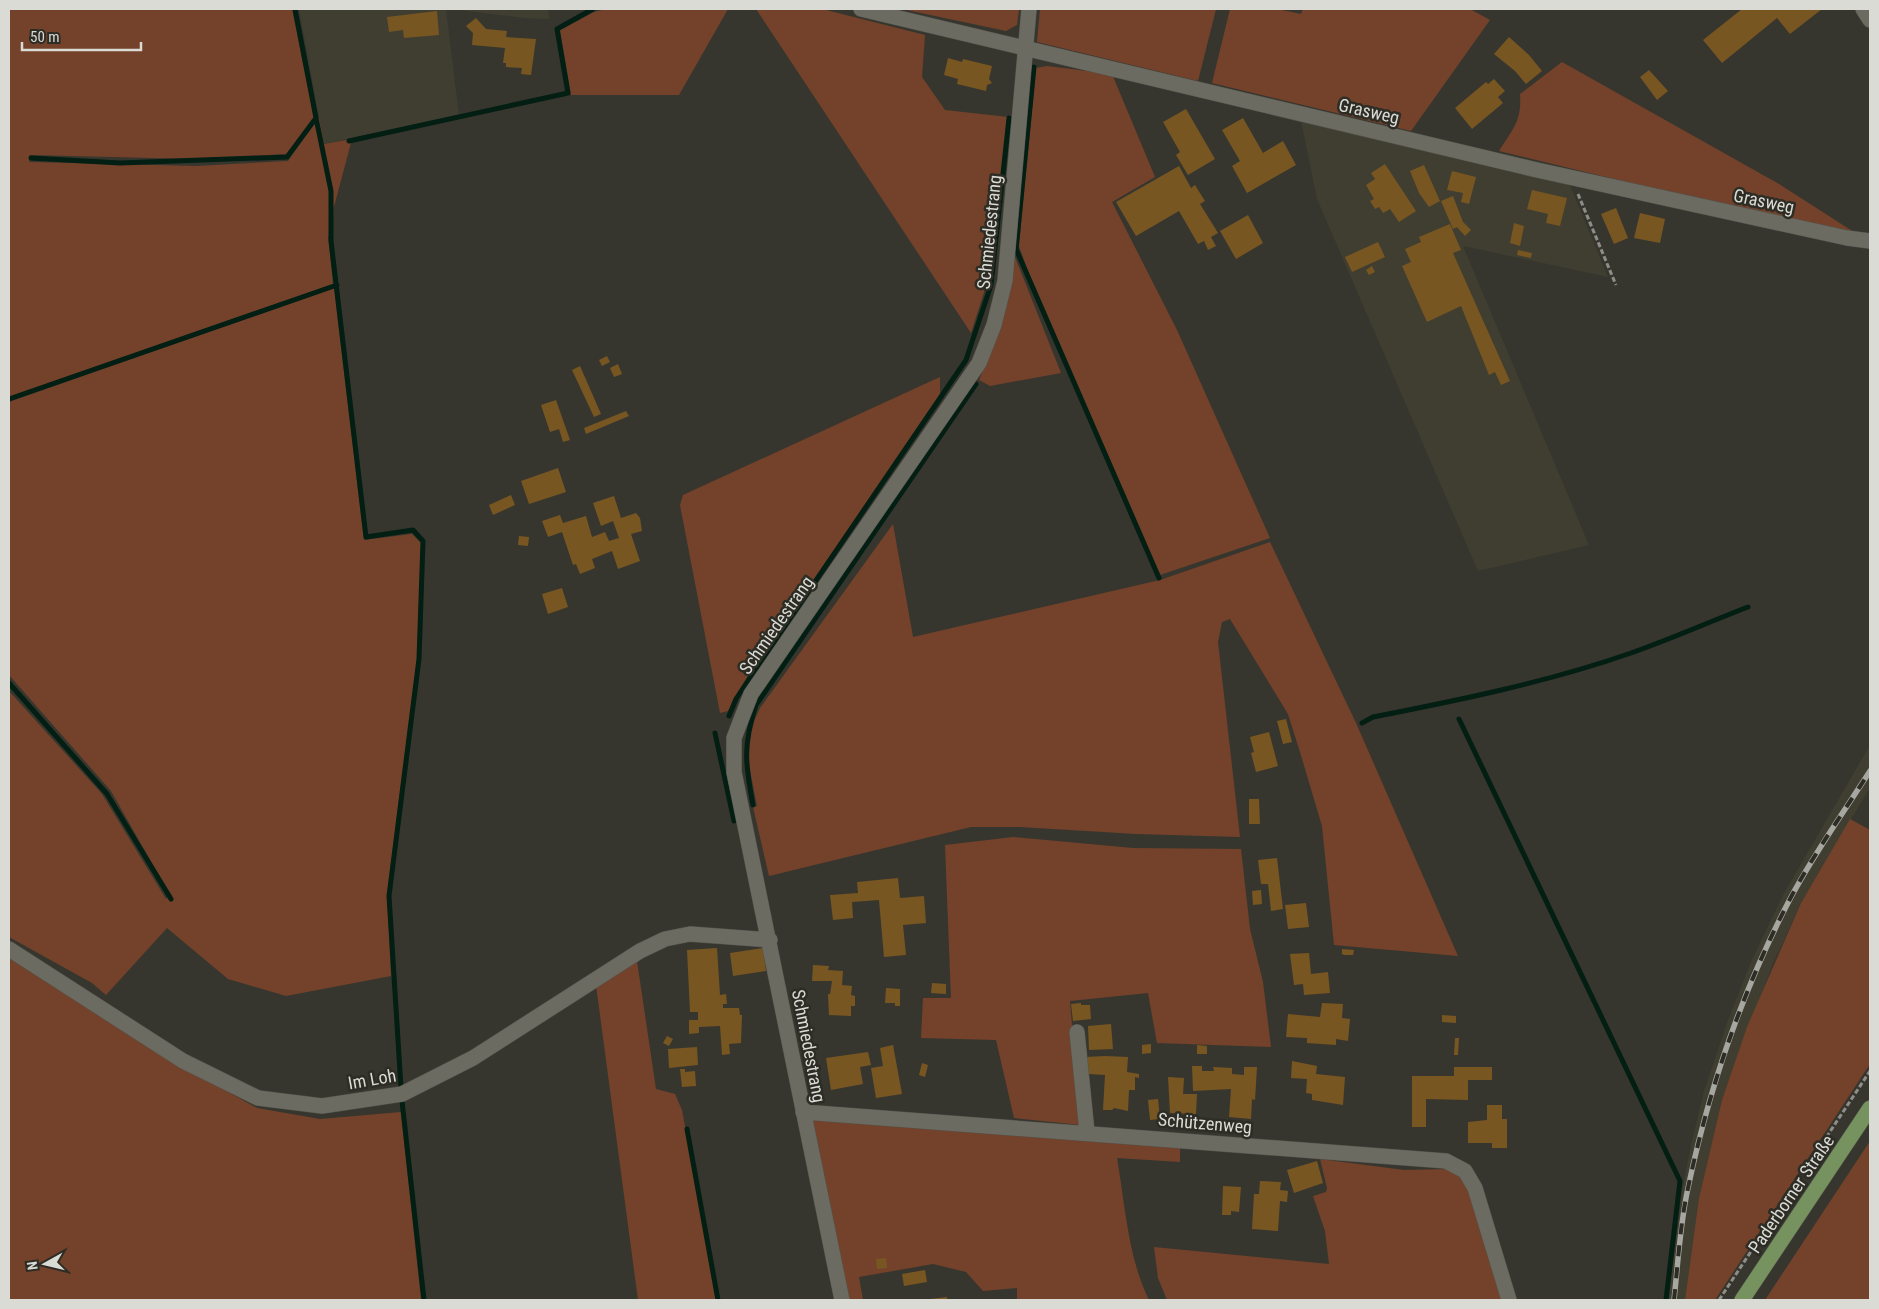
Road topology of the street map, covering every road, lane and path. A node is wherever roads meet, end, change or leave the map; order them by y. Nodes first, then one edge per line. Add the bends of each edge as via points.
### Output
1 (861, 9) edge
2 (1029, 9) edge
3 (1863, 9) edge
4 (1870, 20) edge
5 (1025, 47) junction
6 (1576, 179) junction
7 (1870, 241) edge
8 (1616, 285) dead end
9 (770, 940) junction
10 (9, 949) edge
11 (1078, 1032) dead end
12 (1870, 1071) edge
13 (1870, 1108) edge
14 (803, 1112) junction
15 (1087, 1132) junction
16 (842, 1300) edge
17 (1509, 1300) edge
18 (1719, 1300) edge
19 (1742, 1300) edge

1 - 5 street, Grasweg
2 - 5 street, Schmiedestrang
3 - 4 street
5 - 6 street, Grasweg
5 - 9 street, Schmiedestrang via 1005,281 994,325 979,363 751,694 734,738 734,772
6 - 7 street, Grasweg
6 - 8 path via 1576,190
9 - 10 street, Im Loh via 690,934 665,939 640,951 473,1058 402,1094 322,1106 258,1098 183,1061
9 - 14 street, Schmiedestrang
11 - 15 street
12 - 18 path
13 - 19 main road, Paderborner Straße
14 - 15 street, Schützenweg
14 - 16 street, Schmiedestrang
15 - 17 street, Schützenweg via 1446,1161 1465,1171 1475,1188

